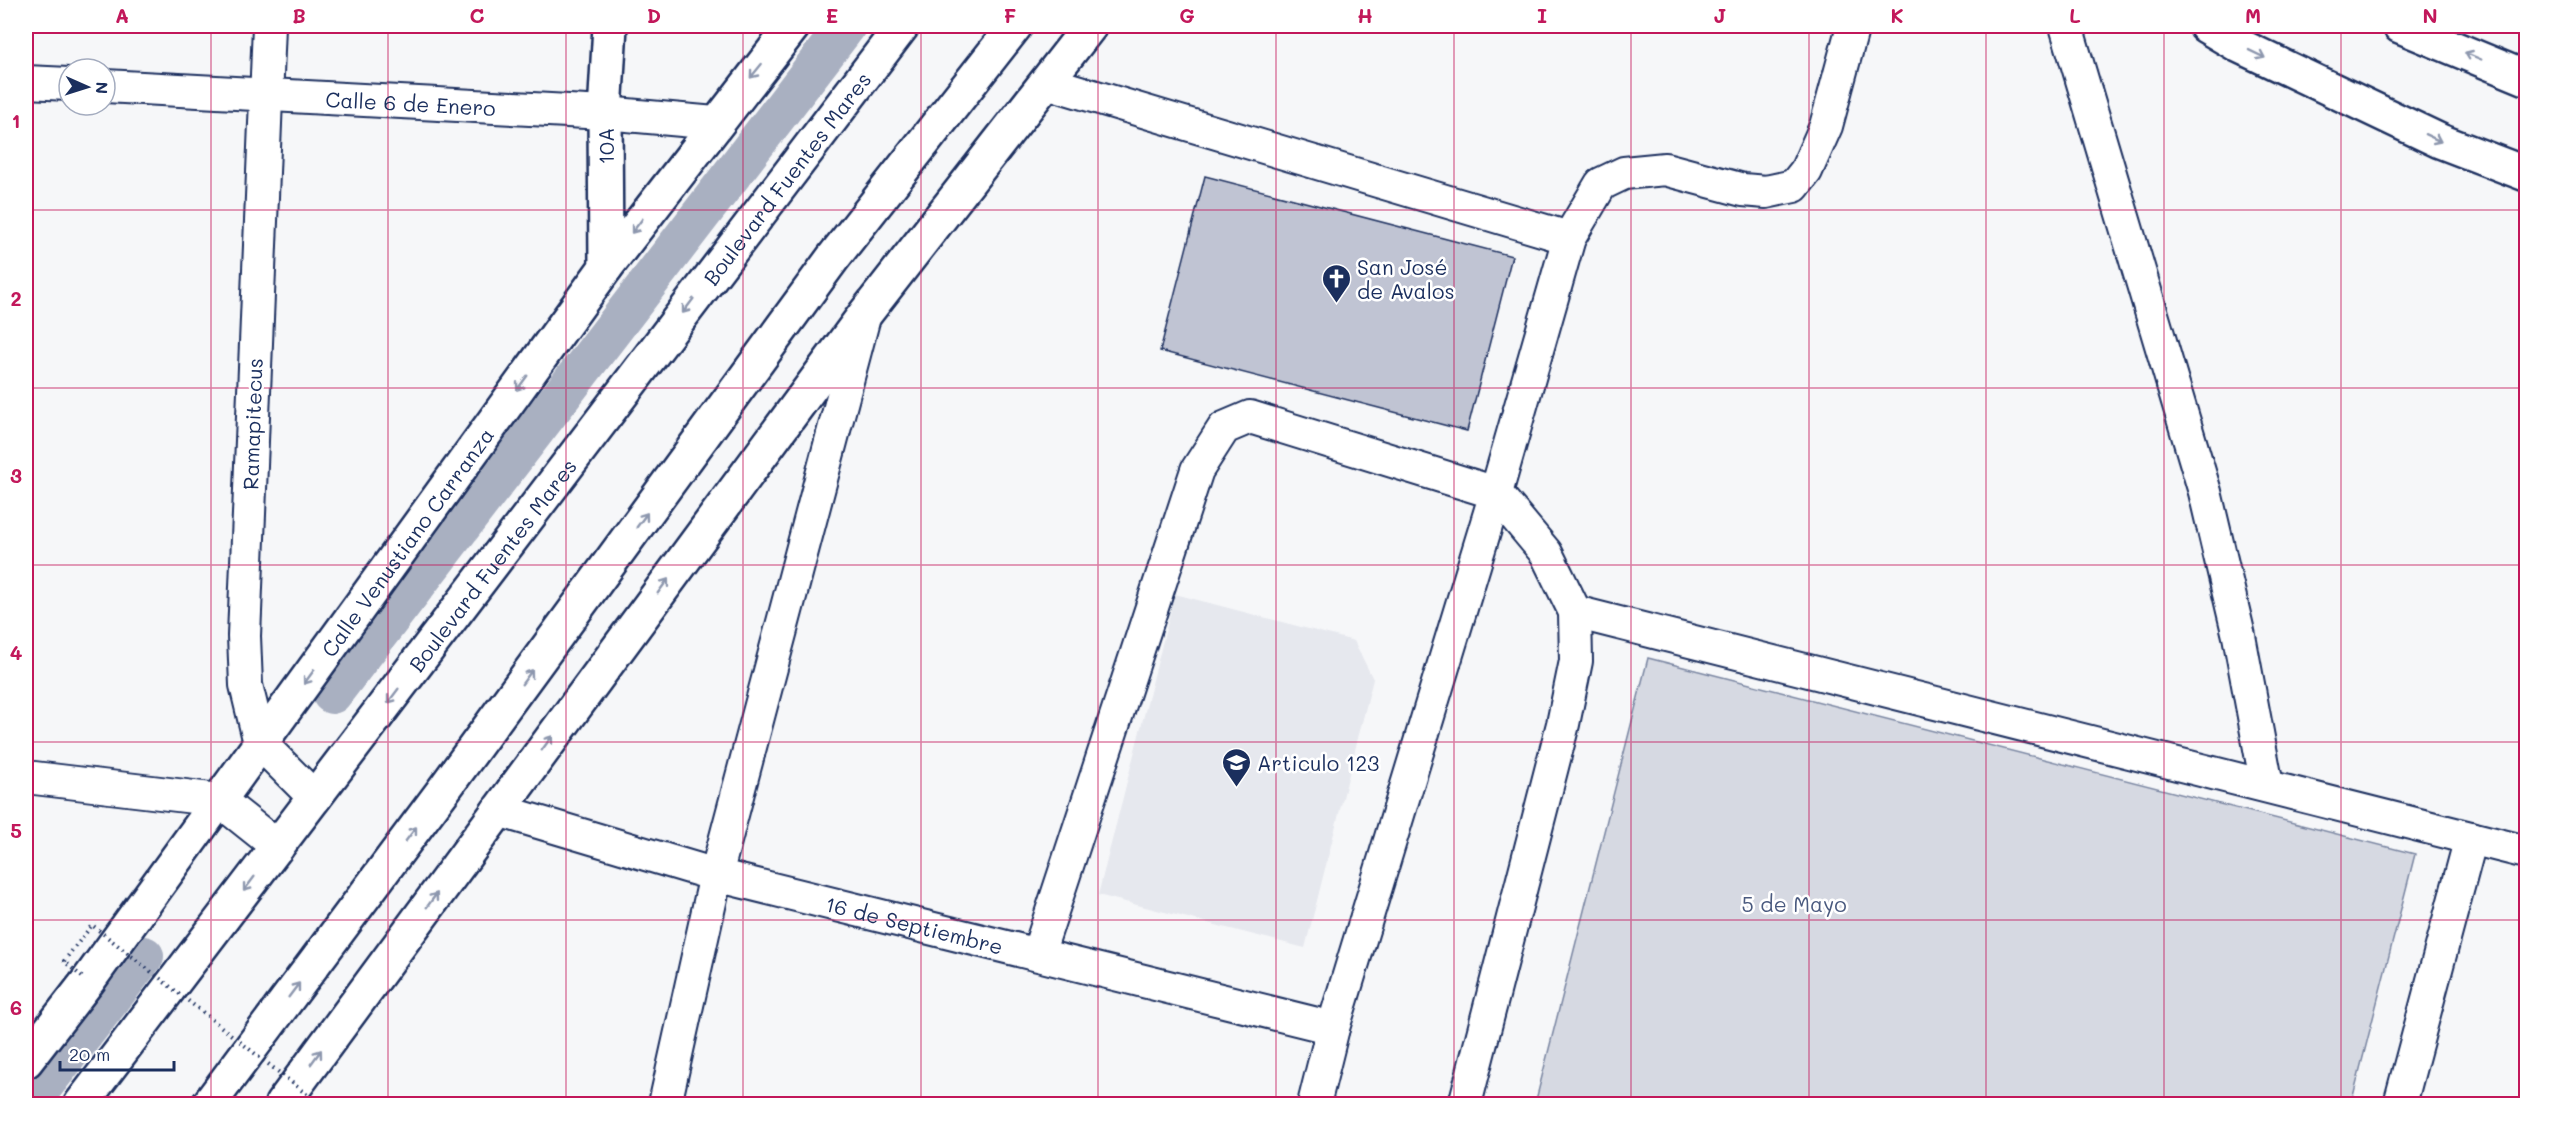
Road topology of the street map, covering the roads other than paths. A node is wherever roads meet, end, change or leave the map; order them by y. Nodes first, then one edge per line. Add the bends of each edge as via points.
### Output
1 (269, 26) edge
2 (610, 26) edge
3 (793, 26) edge
4 (902, 26) edge
5 (1015, 26) edge
6 (1090, 26) edge
7 (1853, 26) edge
8 (2066, 26) edge
9 (2206, 26) edge
10 (2400, 26) edge
11 (2526, 78) edge
12 (26, 82) edge
13 (1046, 82) junction
14 (57, 83) edge
15 (117, 87) edge
16 (265, 95) junction
17 (605, 113) junction
18 (715, 123) junction
19 (2526, 174) edge
20 (1569, 238) junction
21 (606, 267) junction
22 (865, 314) junction
23 (1496, 493) junction
24 (1575, 612) junction
25 (261, 743) junction
26 (26, 777) edge
27 (2267, 786) junction
28 (315, 798) junction
29 (219, 800) junction
30 (498, 810) junction
31 (2470, 838) junction
32 (278, 847) junction
33 (2526, 852) edge
34 (716, 875) junction
35 (1038, 954) junction
36 (1334, 1028) junction
37 (26, 1061) edge
38 (81, 1104) edge
39 (209, 1104) edge
40 (282, 1104) edge
41 (665, 1104) edge
42 (1314, 1104) edge
43 (1465, 1104) edge
44 (2400, 1104) edge

1 - 16 street, Ramapitecus
2 - 17 street, 10A
3 -> 18 street, Calle Venustiano Carranza
4 -> 28 street, Boulevard Fuentes Mares
39 -> 5 street via 833,258
6 - 13 street
7 - 20 street via 1826,126 1806,171 1794,186 1766,192 1743,190 1665,169 1624,173 1601,184
8 - 27 street via 2205,492 2239,636
9 -> 19 street via 2440,141
11 -> 10 street
12 - 14 street
13 - 20 street
13 - 22 street
15 - 16 street, Calle 6 de Enero
16 - 17 street, Calle 6 de Enero
16 - 25 street, Ramapitecus via 244,636 246,685
17 - 18 street, Calle 6 de Enero
17 - 21 street, 10A
18 -> 21 street, Calle Venustiano Carranza
20 - 23 street
21 -> 25 street, Calle Venustiano Carranza
30 -> 22 street
22 - 34 street
23 - 24 street via 1546,554
23 - 35 street via 1250,417 1224,428 1197,470
23 - 36 street
24 - 27 street
24 - 43 street via 1576,661 1563,724
25 - 28 street, Ramapitecus
25 - 29 street, Calle Venustiano Carranza
26 - 29 street
27 - 31 street
28 - 32 street, Boulevard Fuentes Mares
29 - 32 street
29 - 37 street, Calle Venustiano Carranza
30 - 34 street, 16 de Septiembre
40 -> 30 street
31 - 33 street
31 - 44 street
32 -> 38 street, Boulevard Fuentes Mares
34 - 35 street, 16 de Septiembre
34 - 41 street
35 - 36 street, 16 de Septiembre
36 - 42 street

